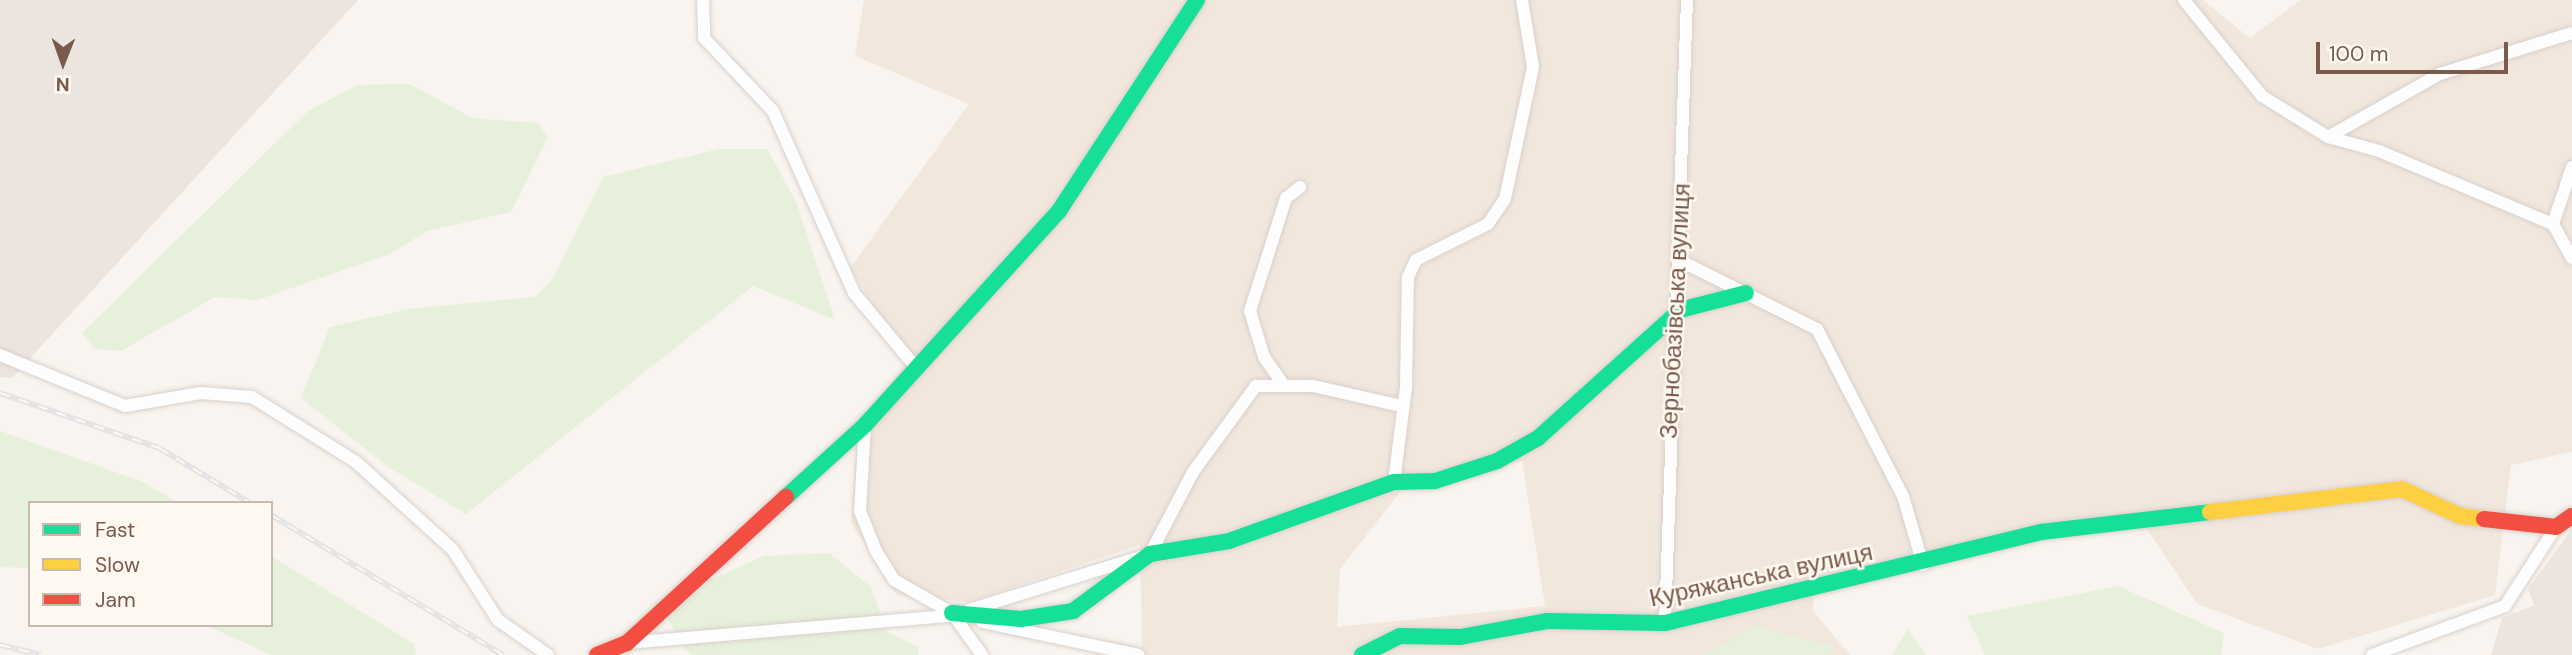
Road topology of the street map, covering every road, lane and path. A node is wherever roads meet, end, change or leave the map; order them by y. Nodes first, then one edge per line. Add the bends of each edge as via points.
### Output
1 (703, 0) edge
2 (1197, 0) edge
3 (1522, 0) edge
4 (1687, 0) edge
5 (2184, 0) edge
6 (2572, 33) edge
7 (2328, 137) junction
8 (2572, 167) edge
9 (1300, 187) dead end
10 (2553, 224) junction
11 (2572, 258) edge
12 (1681, 261) junction
13 (1746, 293) junction
14 (1679, 310) junction
15 (0, 355) edge
16 (914, 365) junction
17 (1283, 384) junction
18 (1402, 406) junction
19 (865, 425) junction
20 (1394, 482) junction
21 (2572, 516) edge
22 (2556, 527) junction
23 (1150, 554) junction
24 (1923, 565) junction
25 (952, 613) junction
26 (1665, 623) junction
27 (627, 643) junction
28 (1129, 654) edge
29 (548, 655) edge
30 (597, 655) edge
31 (982, 655) edge
32 (1123, 655) edge
33 (1139, 655) edge
34 (1362, 655) edge
35 (2372, 655) edge

1 - 16 street via 704,38 773,111 854,293
2 - 16 street via 1059,211
3 - 18 street via 1534,67 1505,199 1482,229 1411,267
4 - 12 street, Зернобазівська вулиця
5 - 7 street via 2262,96
6 - 7 street via 2440,74
7 - 10 street via 2379,150
8 - 10 street
9 - 17 street via 1286,198 1250,311 1264,357
10 - 11 street
12 - 13 street
12 - 14 street, Зернобазівська вулиця
13 - 14 street
13 - 24 street via 1817,329 1903,496
14 - 20 street via 1538,438 1497,461 1435,481
14 - 26 street, Зернобазівська вулиця via 1668,448
15 - 29 street via 125,406 201,393 252,397 356,462 453,550 498,620
16 - 19 street
17 - 18 street
17 - 23 street via 1247,393 1193,472
18 - 20 street
19 - 25 street via 860,511 876,551 894,580
19 - 27 street
20 - 23 street via 1229,541
21 - 22 street
22 - 24 street, Куряжанська вулиця via 2460,516 2403,489 2041,532
22 - 35 street via 2505,606
23 - 25 street via 1121,558 1018,599
23 - 25 street via 1127,577 1073,611 1021,619
24 - 26 street, Куряжанська вулиця
25 - 27 street
25 - 28 street
25 - 31 street
26 - 34 street, Куряжанська вулиця via 1547,621 1460,637 1400,636
27 - 30 street
28 - 32 street
28 - 33 street

